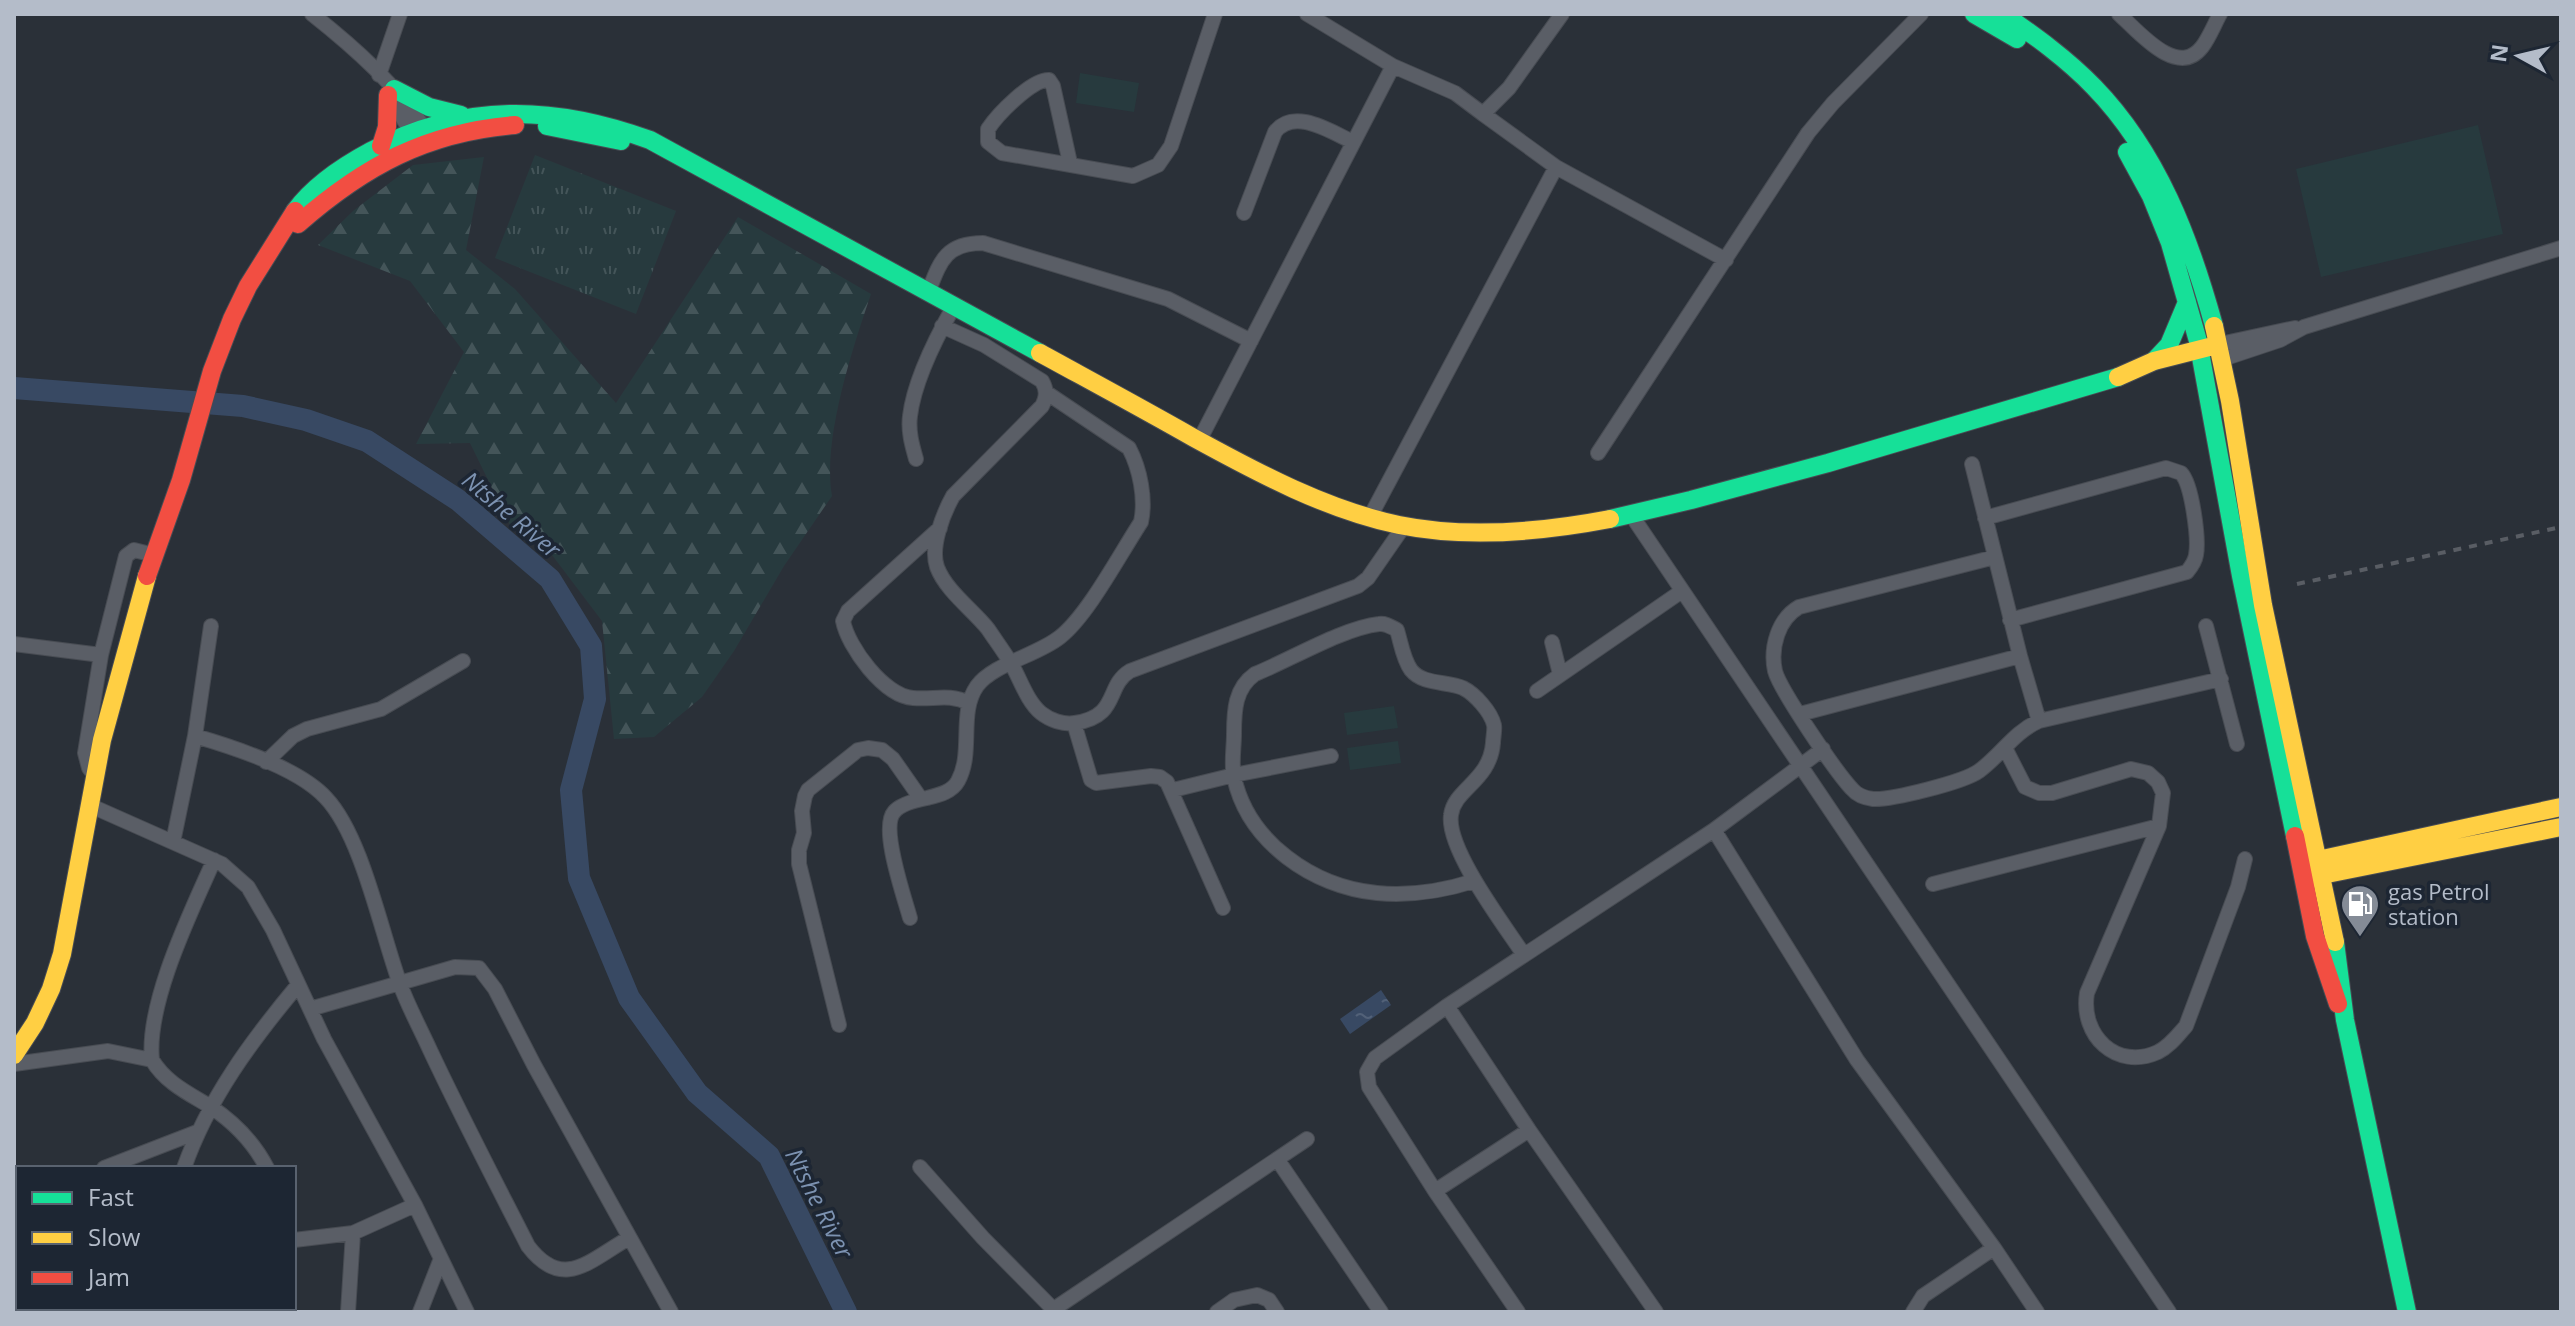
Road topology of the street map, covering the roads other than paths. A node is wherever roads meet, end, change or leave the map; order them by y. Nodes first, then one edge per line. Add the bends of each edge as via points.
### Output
1 (312, 14) edge
2 (400, 14) edge
3 (1215, 14) edge
4 (1308, 14) edge
5 (1562, 14) edge
6 (1921, 14) edge
7 (1974, 14) edge
8 (2003, 14) edge
9 (2119, 14) edge
10 (2220, 14) edge
11 (1393, 66) junction
12 (386, 85) junction
13 (1483, 114) junction
14 (464, 116) junction
15 (421, 136) junction
16 (1353, 142) junction
17 (381, 146) junction
18 (1070, 163) junction
19 (697, 166) junction
20 (1556, 167) junction
21 (1244, 213) dead end
22 (276, 243) junction
23 (2561, 248) edge
24 (1726, 260) junction
25 (928, 293) junction
26 (2187, 302) junction
27 (954, 306) junction
28 (942, 326) junction
29 (1251, 341) junction
30 (2222, 351) junction
31 (2200, 357) junction
32 (2154, 361) junction
33 (2133, 372) junction
34 (1047, 393) junction
35 (1199, 441) junction
36 (1598, 453) dead end
37 (916, 459) dead end
38 (1972, 464) dead end
39 (1632, 516) junction
40 (1370, 517) junction
41 (1985, 518) junction
42 (1404, 526) junction
43 (940, 528) junction
44 (154, 555) junction
45 (1995, 557) junction
46 (1682, 591) junction
47 (2010, 620) junction
48 (211, 626) dead end
49 (2206, 626) dead end
50 (1552, 642) dead end
51 (14, 644) edge
52 (101, 655) junction
53 (2020, 656) junction
54 (463, 661) dead end
55 (1011, 664) junction
56 (1560, 674) junction
57 (2221, 679) junction
58 (1537, 691) dead end
59 (969, 703) junction
60 (1800, 714) junction
61 (2039, 721) junction
62 (1074, 723) junction
63 (195, 736) junction
64 (2237, 744) dead end
65 (2005, 748) junction
66 (1823, 749) junction
67 (1331, 756) dead end
68 (266, 762) junction
69 (1800, 765) junction
70 (1234, 775) junction
71 (95, 776) junction
72 (1173, 790) junction
73 (921, 799) junction
74 (89, 805) junction
75 (2561, 807) edge
76 (2311, 817) junction
77 (2159, 826) junction
78 (2561, 827) edge
79 (2499, 829) junction
80 (1714, 830) junction
81 (173, 842) junction
82 (2363, 858) junction
83 (2245, 859) dead end
84 (214, 860) junction
85 (2311, 869) junction
86 (1474, 881) junction
87 (1933, 884) dead end
88 (1223, 908) dead end
89 (910, 918) dead end
90 (2331, 919) junction
91 (1524, 955) junction
92 (298, 985) junction
93 (400, 985) junction
94 (1447, 1006) junction
95 (310, 1009) junction
96 (2345, 1020) junction
97 (839, 1025) dead end
98 (14, 1055) edge
99 (152, 1060) junction
100 (14, 1064) edge
101 (211, 1108) junction
102 (1529, 1130) junction
103 (197, 1132) junction
104 (1307, 1139) dead end
105 (1277, 1159) junction
106 (109, 1166) edge
107 (185, 1166) edge
108 (266, 1166) edge
109 (920, 1167) dead end
110 (1435, 1191) junction
111 (415, 1205) junction
112 (353, 1233) junction
113 (629, 1238) junction
114 (296, 1240) edge
115 (1994, 1248) junction
116 (440, 1261) junction
117 (1055, 1310) edge
118 (348, 1312) edge
119 (420, 1312) edge
120 (467, 1312) edge
121 (671, 1312) edge
122 (1217, 1312) edge
123 (1277, 1312) edge
124 (1381, 1312) edge
125 (1518, 1312) edge
126 (1656, 1312) edge
127 (1913, 1312) edge
128 (2037, 1312) edge
129 (2169, 1312) edge
130 (2407, 1312) edge

1 - 12 street via 347,42
2 - 12 street
3 - 18 street via 1171,146 1158,165 1133,176
4 - 11 street
5 - 13 street via 1509,88
6 - 24 street via 1808,133
7 - 26 street via 2053,67 2114,132 2158,212
8 - 30 street via 2067,62 2128,128 2179,214
9 - 10 street via 2160,50 2183,58 2201,48
11 - 13 street via 1455,93
11 - 16 street
12 - 14 street via 429,107
12 - 15 street
12 - 17 street via 390,119
13 - 20 street
14 - 15 street
14 - 19 street via 579,116 627,129
15 - 17 street
15 - 19 street via 503,126 559,127
15 - 22 street via 342,185
16 - 21 street via 1312,123 1280,126
16 - 29 street
17 - 22 street via 316,187
18 - 18 street via 996,151 988,142 988,129 1018,97 1049,80
19 - 25 street
20 - 24 street
20 - 40 street
22 - 44 street via 244,292 217,356
23 - 30 street
24 - 36 street
25 - 27 street
25 - 29 street via 945,255 967,243 983,243 1168,299
26 - 31 street
26 - 32 street via 2169,345
27 - 28 street
27 - 35 street
28 - 34 street via 1030,373
28 - 37 street via 910,416
29 - 35 street
30 - 31 street
30 - 76 street via 2263,604
31 - 32 street
31 - 33 street via 2148,373
31 - 85 street via 2243,590
32 - 33 street
33 - 39 street via 1912,440
34 - 43 street via 1042,406 953,496
34 - 55 street via 1129,448 1143,512 1074,625
35 - 40 street
38 - 41 street
39 - 42 street via 1492,532
39 - 46 street
40 - 42 street
41 - 45 street
41 - 47 street via 2166,468 2181,473 2188,486 2197,546 2187,572
42 - 62 street via 1358,586 1130,671 1122,676 1104,712
43 - 55 street via 937,566
43 - 59 street via 843,621 850,644 886,685 911,698 956,697
44 - 52 street via 134,550 126,556
44 - 71 street
45 - 47 street
45 - 60 street via 1791,611 1780,625 1774,658 1776,673
46 - 56 street
46 - 69 street
47 - 53 street
48 - 63 street
49 - 57 street
50 - 56 street
51 - 52 street
52 - 71 street via 85,753
53 - 60 street
53 - 61 street
54 - 68 street via 381,709 293,736
55 - 59 street via 977,685
55 - 62 street via 1034,707 1056,722
56 - 58 street
57 - 61 street
57 - 64 street
59 - 73 street via 965,760 956,783
60 - 66 street
61 - 65 street via 2017,733
62 - 72 street via 1091,780 1160,777
63 - 68 street
63 - 81 street
65 - 66 street via 1962,780 1883,799 1853,790
65 - 77 street via 2025,787 2039,793 2131,769 2148,773 2163,793
66 - 69 street
67 - 70 street
68 - 93 street via 317,788 340,816
69 - 80 street
69 - 129 street
70 - 72 street
70 - 86 street via 1256,827 1307,871 1376,893 1421,893
70 - 86 street via 1235,706 1245,681 1332,639 1387,625 1397,630 1413,673 1463,688 1483,705 1494,725 1492,755 1483,773 1454,802 1450,817
71 - 74 street
72 - 88 street
73 - 89 street via 893,812 888,830
73 - 97 street via 893,759 868,748 850,755 808,790 802,803 799,864
74 - 81 street
74 - 98 street via 58,971 41,1014
75 - 79 street
76 - 82 street
76 - 85 street
77 - 83 street via 2084,1008 2090,1031 2106,1048 2125,1056 2159,1052 2186,1026
77 - 87 street
78 - 79 street
79 - 82 street
80 - 91 street
80 - 115 street via 1857,1060
81 - 84 street
82 - 85 street
82 - 90 street
84 - 92 street via 248,887
84 - 99 street via 169,963
85 - 90 street
85 - 96 street via 2326,979
86 - 91 street
90 - 96 street
91 - 94 street
92 - 95 street
92 - 101 street via 251,1044
93 - 95 street
93 - 113 street via 464,965 485,973
93 - 113 street via 537,1259 558,1272 571,1271
94 - 102 street
94 - 110 street via 1375,1058 1367,1072 1369,1087
95 - 111 street
96 - 130 street
99 - 100 street via 108,1051
99 - 101 street via 166,1079
101 - 103 street
101 - 108 street via 242,1131
102 - 110 street
102 - 126 street
103 - 106 street
103 - 107 street
104 - 105 street
105 - 117 street
105 - 124 street
109 - 117 street
110 - 125 street
111 - 112 street
111 - 116 street
112 - 114 street
112 - 118 street
113 - 121 street
115 - 127 street via 1923,1296
115 - 128 street
116 - 119 street
116 - 120 street
122 - 123 street via 1234,1300 1257,1295

